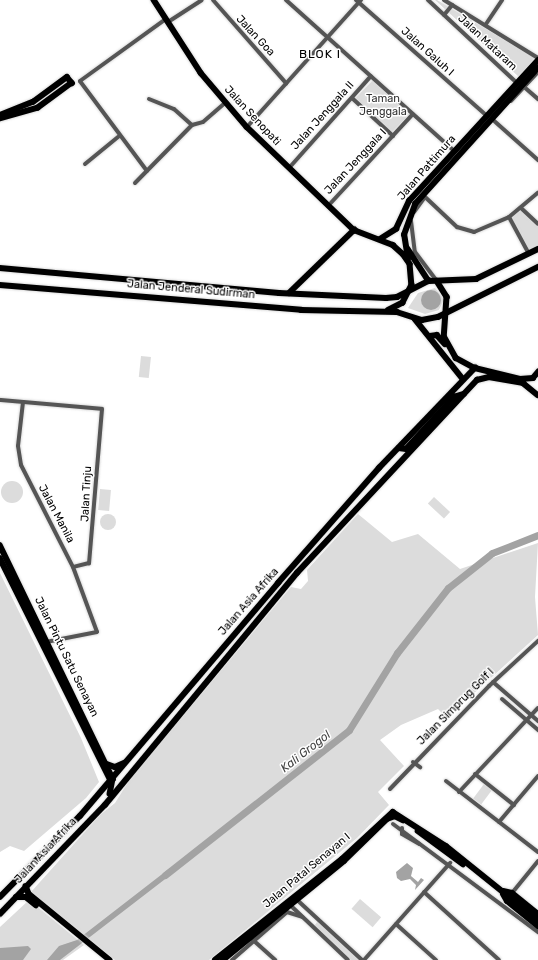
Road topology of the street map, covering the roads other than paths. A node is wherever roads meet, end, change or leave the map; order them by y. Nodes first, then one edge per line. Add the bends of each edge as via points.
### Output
1 (154, 0) edge
2 (197, 0) edge
3 (201, 0) edge
4 (213, 0) edge
5 (286, 0) edge
6 (428, 0) edge
7 (444, 0) edge
8 (502, 0) edge
9 (359, 1) edge
10 (194, 4) junction
11 (452, 5) junction
12 (444, 15) junction
13 (167, 21) junction
14 (486, 24) junction
15 (327, 37) junction
16 (538, 59) edge
17 (538, 68) edge
18 (538, 72) edge
19 (371, 76) junction
20 (286, 83) junction
21 (521, 85) junction
22 (46, 93) junction
23 (352, 98) junction
24 (149, 99) dead end
25 (538, 99) edge
26 (50, 101) junction
27 (225, 103) junction
28 (413, 114) junction
29 (0, 115) edge
30 (491, 119) junction
31 (0, 120) edge
32 (192, 125) junction
33 (247, 128) junction
34 (393, 136) junction
35 (118, 137) junction
36 (454, 151) junction
37 (538, 160) edge
38 (85, 164) dead end
39 (288, 168) junction
40 (147, 172) junction
41 (134, 183) dead end
42 (538, 193) edge
43 (424, 196) junction
44 (328, 206) junction
45 (521, 208) junction
46 (509, 217) junction
47 (538, 224) edge
48 (354, 230) junction
49 (379, 240) junction
50 (405, 245) junction
51 (538, 249) edge
52 (530, 254) junction
53 (409, 262) junction
54 (538, 267) edge
55 (0, 268) edge
56 (429, 281) junction
57 (437, 281) junction
58 (0, 285) edge
59 (411, 289) junction
60 (289, 293) junction
61 (380, 312) junction
62 (445, 314) junction
63 (415, 319) junction
64 (430, 336) junction
65 (446, 346) junction
66 (464, 364) junction
67 (475, 368) junction
68 (458, 370) junction
69 (538, 372) edge
70 (463, 378) junction
71 (533, 378) junction
72 (464, 394) junction
73 (536, 394) edge
74 (0, 400) edge
75 (22, 402) junction
76 (399, 448) junction
77 (0, 545) edge
78 (0, 558) edge
79 (73, 567) junction
80 (286, 574) junction
81 (292, 578) junction
82 (538, 641) edge
83 (47, 644) junction
84 (493, 682) junction
85 (502, 699) dead end
86 (538, 708) edge
87 (531, 715) junction
88 (526, 720) junction
89 (538, 721) edge
90 (538, 730) edge
91 (151, 735) junction
92 (156, 740) junction
93 (129, 760) junction
94 (414, 762) junction
95 (104, 765) junction
96 (133, 767) junction
97 (420, 767) dead end
98 (475, 774) junction
99 (538, 776) edge
100 (113, 781) junction
101 (446, 781) dead end
102 (390, 789) dead end
103 (459, 792) junction
104 (514, 805) junction
105 (89, 819) junction
106 (499, 822) junction
107 (393, 824) dead end
108 (76, 832) junction
109 (63, 833) junction
110 (442, 846) junction
111 (538, 852) edge
112 (434, 855) junction
113 (538, 861) edge
114 (450, 863) junction
115 (26, 886) junction
116 (424, 892) junction
117 (507, 895) junction
118 (0, 897) edge
119 (16, 897) junction
120 (294, 898) junction
121 (288, 904) junction
122 (0, 914) edge
123 (538, 914) edge
124 (302, 917) junction
125 (317, 918) junction
126 (538, 920) edge
127 (396, 924) junction
128 (310, 925) junction
129 (538, 926) edge
130 (538, 932) edge
131 (80, 937) junction
132 (253, 940) junction
133 (88, 944) junction
134 (105, 960) edge
135 (110, 960) edge
136 (215, 960) edge
137 (223, 960) edge
138 (232, 960) edge
139 (275, 960) edge
140 (348, 960) edge
141 (363, 960) edge
142 (436, 960) edge
143 (499, 960) edge

1 - 13 main road, Jalan Senopati
2 - 10 street
3 - 10 street
4 - 20 street, Jalan Goa
5 - 15 street
6 - 12 street, Jalan Mataram
7 - 11 street
8 - 14 street
9 - 15 street
9 - 30 street, Jalan Galuh I
10 - 13 street
11 - 12 street
11 - 14 street
12 - 21 street, Jalan Mataram
13 - 27 main road, Jalan Senopati
13 - 35 street via 80,81
14 - 16 street
15 - 19 street
15 - 20 street
16 - 21 main road, Jalan Pattimura
17 - 21 main road, Jalan Pattimura
18 - 21 street, Jalan Pattimura
19 - 23 street, Jalan Jenggala II
19 - 28 street
20 - 33 street
21 - 25 street, Jalan Mataram
21 - 30 main road, Jalan Pattimura
22 - 26 main road
22 - 26 main road via 67,77 72,83
22 - 29 main road via 25,107
23 - 34 street
23 - 39 street, Jalan Jenggala II
24 - 32 street via 174,109
26 - 31 main road
27 - 32 street via 203,122
27 - 33 main road, Jalan Senopati
28 - 34 street, Jalan Jenggala I
28 - 36 street
30 - 36 main road, Jalan Pattimura
30 - 37 street, Jalan Galuh I
30 - 43 main road, Jalan Pattimura
32 - 40 street
33 - 39 main road, Jalan Senopati
34 - 44 street, Jalan Jenggala I
35 - 38 street
35 - 40 street
36 - 49 main road, Jalan Pattimura via 409,201 396,230
39 - 44 main road, Jalan Senopati
40 - 41 street
42 - 45 street
43 - 46 street via 457,227 467,232 482,231
43 - 50 main road, Jalan Pattimura via 410,212 404,235
43 - 57 street, Jalan Pattimura via 412,216 411,241 423,265
44 - 48 main road, Jalan Senopati
45 - 46 street
45 - 47 street
46 - 52 street
48 - 49 main road
48 - 60 main road
49 - 53 main road via 397,247
50 - 53 main road, Jalan Pattimura
50 - 56 main road
51 - 52 main road
52 - 57 main road via 471,280
53 - 59 main road
54 - 62 main road
55 - 60 main road, Jalan Jenderal Sudirman
56 - 57 main road
56 - 59 main road, Jalan Jenderal Sudirman
57 - 62 main road via 447,297
58 - 61 main road, Jalan Jenderal Sudirman via 301,310
59 - 60 main road, Jalan Jenderal Sudirman via 386,298
59 - 61 main road via 399,306
61 - 63 main road, Jalan Jenderal Sudirman via 397,312
62 - 63 main road via 431,320
62 - 65 main road via 443,332
63 - 64 main road
64 - 65 main road via 437,335
64 - 68 main road
65 - 66 main road
66 - 67 main road
66 - 68 main road
67 - 70 main road, Jalan Asia Afrika
67 - 71 main road via 520,379
68 - 70 main road
69 - 71 main road
70 - 76 main road, Jalan Asia Afrika
71 - 73 main road
72 - 73 main road, Jalan Asia Afrika via 480,378 489,377 522,383
72 - 76 main road via 454,397 406,449
72 - 81 main road, Jalan Asia Afrika
74 - 75 street
75 - 79 street, Jalan Manila via 18,446 21,465
75 - 79 street, Jalan Tinju via 102,409 89,563
76 - 80 main road, Jalan Asia Afrika
77 - 83 main road, Jalan Pintu Satu Senayan
78 - 83 main road, Jalan Pintu Satu Senayan
79 - 83 street, Jalan Manila via 97,632
80 - 81 main road
80 - 91 main road, Jalan Asia Afrika
81 - 92 main road, Jalan Asia Afrika
82 - 84 street, Jalan Simprug Golf I
83 - 95 main road, Jalan Pintu Satu Senayan
84 - 87 street
84 - 94 street, Jalan Simprug Golf I
85 - 88 street
86 - 87 street
87 - 88 street
87 - 89 street
88 - 90 street
88 - 98 street
91 - 92 main road via 152,740
91 - 93 main road, Jalan Asia Afrika
92 - 96 main road, Jalan Asia Afrika
93 - 95 main road via 117,767
93 - 100 main road, Jalan Asia Afrika
94 - 97 street
94 - 102 street, Jalan Simprug Golf I
95 - 100 main road, Jalan Pintu Satu Senayan
95 - 109 main road via 103,788
96 - 100 main road
96 - 105 main road, Jalan Asia Afrika
98 - 103 street
98 - 104 street
99 - 104 street
100 - 105 main road via 113,791
100 - 109 main road, Jalan Asia Afrika
101 - 103 street
103 - 106 street
104 - 106 street
105 - 108 main road, Jalan Asia Afrika
106 - 111 street
107 - 112 street via 402,828
108 - 109 main road via 80,820
108 - 115 main road, Jalan Asia Afrika
109 - 118 main road, Jalan Asia Afrika
110 - 112 street
110 - 117 main road, Jalan Patal Senayan I
110 - 120 main road, Jalan Patal Senayan I via 400,813 390,813
112 - 114 street
113 - 117 street
114 - 116 street
114 - 130 street
115 - 119 main road, Jalan Asia Afrika
115 - 131 main road via 29,894
116 - 127 street
116 - 143 street
117 - 123 highway
117 - 126 main road, Jalan Patal Senayan I
117 - 129 highway via 507,901
119 - 122 main road, Jalan Asia Afrika
119 - 131 main road via 29,898
120 - 121 main road, Jalan Patal Senayan I
120 - 125 street
121 - 124 street
121 - 136 main road, Jalan Patal Senayan I
121 - 137 main road, Jalan Patal Senayan I
124 - 128 street
124 - 132 street via 287,912
125 - 128 street
125 - 141 street
127 - 141 street
127 - 142 street
128 - 140 street
131 - 133 main road
132 - 138 street
132 - 139 street
133 - 134 main road
133 - 135 main road

